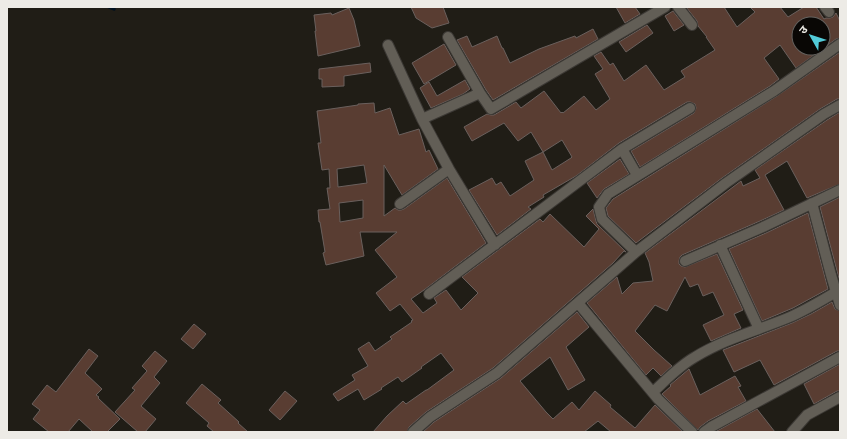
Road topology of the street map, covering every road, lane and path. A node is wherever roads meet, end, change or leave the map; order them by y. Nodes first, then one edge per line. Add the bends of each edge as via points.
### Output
1 (665, 7) edge
2 (678, 7) edge
3 (692, 25) dead end
4 (448, 37) dead end
5 (840, 44) edge
6 (388, 45) dead end
7 (480, 93) junction
8 (840, 104) edge
9 (690, 108) dead end
10 (422, 119) junction
11 (622, 149) junction
12 (449, 169) junction
13 (637, 175) junction
14 (840, 190) edge
15 (812, 203) junction
16 (400, 204) dead end
17 (495, 245) junction
18 (720, 245) junction
19 (636, 252) junction
20 (685, 261) dead end
21 (836, 292) junction
22 (429, 294) dead end
23 (578, 303) junction
24 (840, 305) edge
25 (759, 329) junction
26 (840, 358) edge
27 (653, 392) junction
28 (840, 397) edge
29 (710, 430) edge
30 (794, 431) edge
31 (413, 432) edge
32 (692, 432) edge

1 - 7 street via 491,109
2 - 3 street
4 - 7 street
5 - 13 street via 774,91
6 - 10 street
7 - 10 street
8 - 19 street via 726,183
9 - 11 street
10 - 12 street
11 - 13 street
11 - 17 street
12 - 16 street
12 - 17 street
13 - 19 street via 608,194 599,207 602,219
14 - 15 street
15 - 18 street
15 - 21 street
17 - 22 street
18 - 20 street
18 - 25 street
19 - 23 street
21 - 24 street
21 - 25 street via 798,314
23 - 27 street
23 - 31 street via 497,373 430,417
25 - 27 street via 718,344 695,356
26 - 29 street
27 - 32 street
28 - 30 street via 807,415

